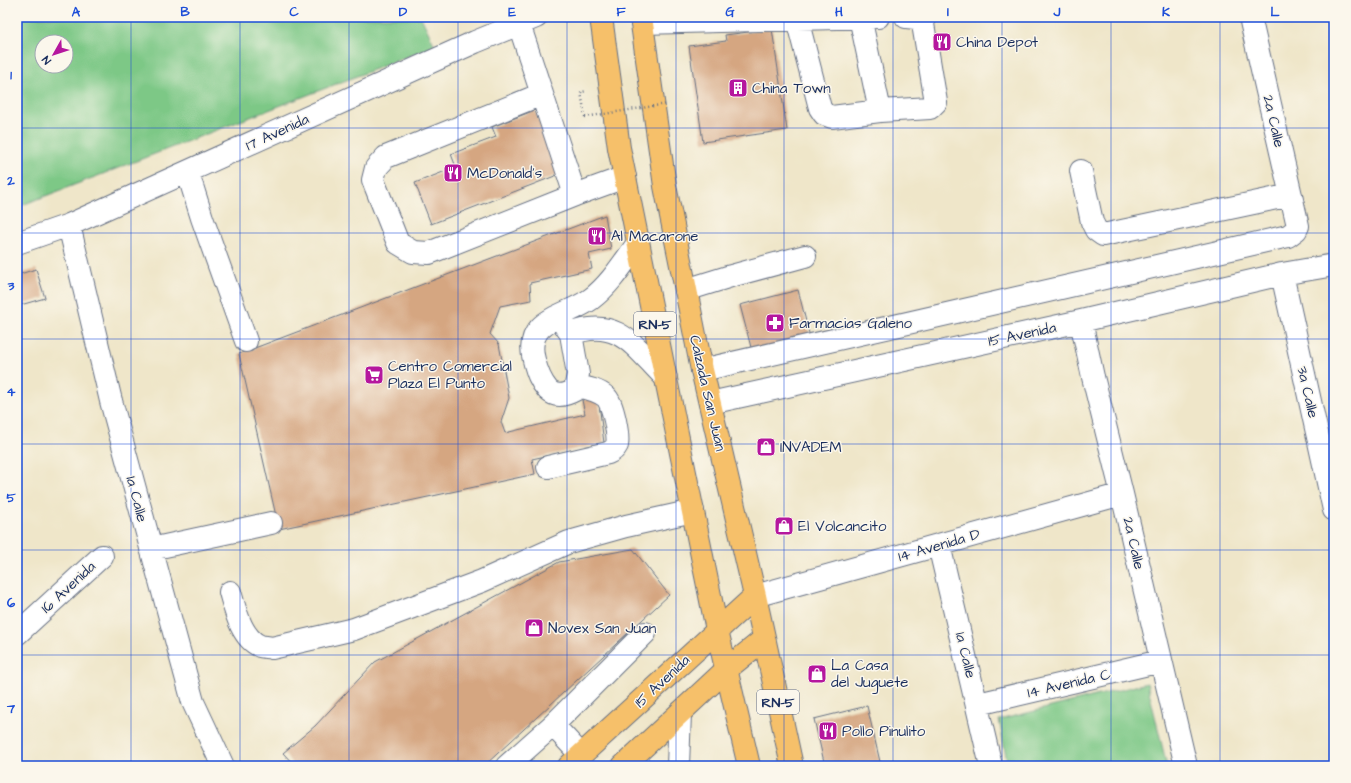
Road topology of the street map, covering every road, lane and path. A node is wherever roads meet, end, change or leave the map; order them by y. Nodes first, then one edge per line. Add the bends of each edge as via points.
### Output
1 (601, 17) edge
2 (878, 17) edge
3 (906, 17) edge
4 (1250, 17) edge
5 (860, 18) edge
6 (797, 19) junction
7 (528, 20) edge
8 (641, 20) edge
9 (581, 92) dead end
10 (542, 94) junction
11 (667, 104) dead end
12 (880, 111) junction
13 (1081, 171) dead end
14 (188, 173) junction
15 (625, 178) junction
16 (575, 195) junction
17 (1291, 195) junction
18 (69, 225) junction
19 (17, 243) edge
20 (638, 243) junction
21 (805, 256) dead end
22 (1334, 265) edge
23 (1282, 274) junction
24 (686, 290) junction
25 (558, 316) junction
26 (1081, 321) junction
27 (571, 334) junction
28 (246, 341) dead end
29 (702, 370) junction
30 (666, 378) junction
31 (577, 386) junction
32 (710, 403) junction
33 (1328, 455) edge
34 (548, 467) dead end
35 (1122, 494) junction
36 (1334, 510) edge
37 (693, 511) junction
38 (271, 523) dead end
39 (939, 545) junction
40 (151, 549) junction
41 (102, 556) dead end
42 (230, 592) dead end
43 (755, 596) junction
44 (717, 630) junction
45 (644, 633) dead end
46 (17, 634) edge
47 (764, 638) junction
48 (1161, 661) junction
49 (727, 669) junction
50 (978, 704) junction
51 (680, 713) junction
52 (553, 725) junction
53 (575, 760) edge
54 (220, 765) edge
55 (506, 766) edge
56 (623, 766) edge
57 (678, 766) edge
58 (749, 766) edge
59 (792, 766) edge
60 (991, 766) edge
61 (1186, 766) edge

1 - 15 main road, RN-5
2 - 5 street
3 - 12 street via 916,18 923,24 936,102 930,108
4 - 17 street, 2a Calle
5 - 6 street
5 - 12 street
6 - 8 street
6 - 12 street via 820,108 824,114 832,117
7 - 10 street
7 - 14 street, 17 Avenida
8 - 24 main road, Calzada San Juan / RN-5 via 664,179
9 - 11 path, bridge via 585,117
10 - 16 street
10 - 16 street via 386,157 376,168 373,180 398,243 412,252 429,253
13 - 17 street via 1092,222 1096,230 1104,235
14 - 18 street, 17 Avenida
14 - 28 street
15 - 16 street
15 - 20 main road, RN-5
17 - 29 street, 2a Calle via 1298,226 1288,236
18 - 19 street, 17 Avenida
18 - 40 street, 1a Calle via 111,401
20 - 25 street via 602,289 580,305
20 - 30 main road, RN-5
21 - 24 street
22 - 23 street, 15 Avenida
23 - 26 street, 15 Avenida
23 - 33 street, 3a Calle
24 - 29 main road, Calzada San Juan / RN-5
25 - 27 street
25 - 31 street via 534,333 531,342 540,382 556,395 567,394
26 - 32 street, 15 Avenida
26 - 35 street, 2a Calle
27 - 30 street via 585,328 596,327 620,334
27 - 31 street via 578,374
29 - 32 main road, Calzada San Juan / RN-5
30 - 37 main road, RN-5
31 - 34 street via 595,390 609,401 614,418 616,445 613,451 608,453
32 - 43 main road, Calzada San Juan / RN-5
33 - 36 street, 3a Calle
35 - 39 street, 14 Avenida D
35 - 48 street, 2a Calle
37 - 42 street via 569,542 482,581 354,629 272,648 259,646 248,636 239,620
37 - 44 main road, RN-5
38 - 40 street
39 - 43 street, 14 Avenida D
39 - 50 street, 1a Calle
40 - 54 street, 1a Calle via 193,702
41 - 46 street, 16 Avenida
43 - 44 main road, 15 Avenida
43 - 47 main road, Calzada San Juan / RN-5
44 - 49 main road, RN-5
44 - 53 main road, 15 Avenida
45 - 52 street
47 - 49 main road
47 - 59 main road, Calzada San Juan / RN-5
48 - 50 street, 14 Avenida C
48 - 61 street, 2a Calle
49 - 51 main road
49 - 58 main road, RN-5
50 - 60 street, 1a Calle
51 - 56 main road
51 - 57 street
52 - 53 street
52 - 55 street

